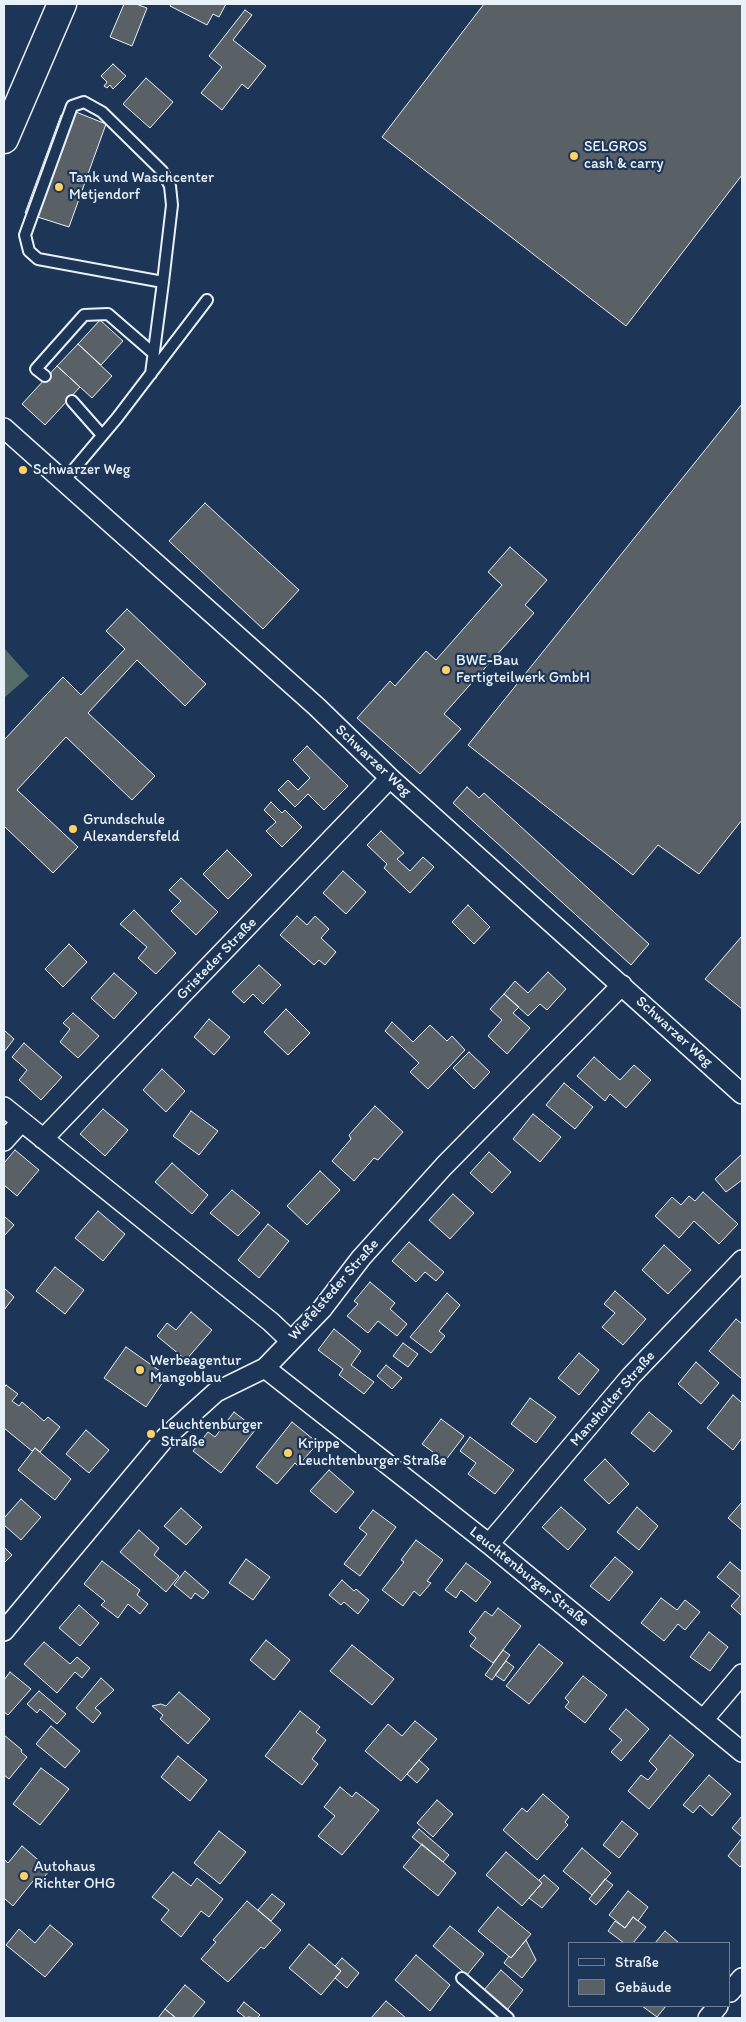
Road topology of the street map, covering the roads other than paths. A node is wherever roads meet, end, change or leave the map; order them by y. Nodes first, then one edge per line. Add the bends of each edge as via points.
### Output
1 (62, 4) edge
2 (4, 139) edge
3 (163, 282) junction
4 (208, 300) dead end
5 (153, 353) junction
6 (150, 374) junction
7 (45, 376) dead end
8 (72, 401) dead end
9 (4, 428) edge
10 (102, 436) junction
11 (64, 481) junction
12 (390, 778) junction
13 (622, 985) junction
14 (742, 1094) edge
15 (4, 1107) edge
16 (21, 1122) junction
17 (43, 1139) junction
18 (4, 1141) edge
19 (742, 1260) edge
20 (291, 1341) junction
21 (265, 1368) junction
22 (489, 1544) junction
23 (4, 1631) edge
24 (742, 1674) edge
25 (703, 1720) junction
26 (742, 1752) edge
27 (462, 1978) dead end
28 (742, 1978) edge
29 (731, 1991) edge
30 (717, 2007) edge
31 (508, 2018) edge
32 (708, 2018) edge

1 - 2 main road
3 - 3 lane via 172,205 170,186 162,171 102,112 84,102 72,106 25,235 29,251 38,259
3 - 5 lane
4 - 6 lane
5 - 6 lane
5 - 7 lane via 108,314 84,315 36,369
6 - 10 lane
8 - 10 lane
9 - 11 street, Schwarzer Weg
10 - 11 lane
11 - 12 street, Schwarzer Weg via 317,707
12 - 13 street, Schwarzer Weg
12 - 17 street, Gristeder Straße
13 - 14 street, Schwarzer Weg
13 - 20 street, Wiefelsteder Straße via 444,1166
15 - 16 street
16 - 17 street
16 - 18 street
17 - 20 street
19 - 22 street, Mansholter Straße via 631,1376
20 - 21 street, Wiefelsteder Straße
21 - 22 street, Leuchtenburger Straße
21 - 23 street, Wiefelsteder Straße via 216,1392 177,1425
22 - 25 street, Leuchtenburger Straße
24 - 25 street
25 - 26 street, Leuchtenburger Straße
27 - 31 lane
28 - 29 street
30 - 32 street

